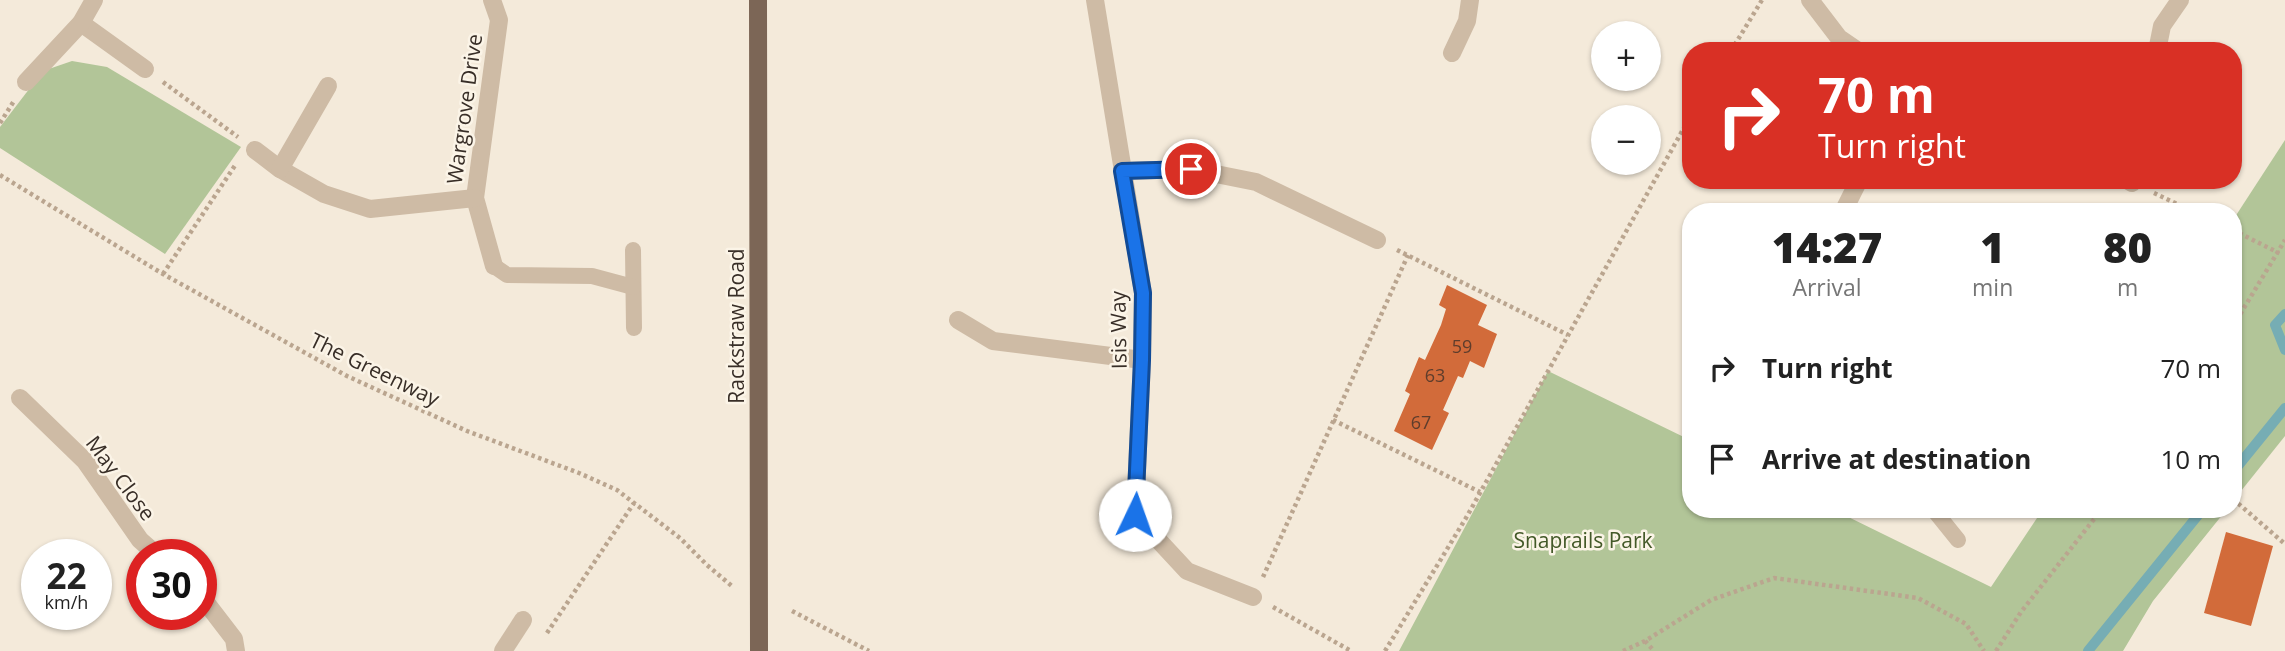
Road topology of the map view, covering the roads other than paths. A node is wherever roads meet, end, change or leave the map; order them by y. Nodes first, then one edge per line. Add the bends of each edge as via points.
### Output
1 (94, 0) edge
2 (492, 0) edge
3 (758, 0) edge
4 (1095, 0) edge
5 (1470, 0) edge
6 (1810, 0) edge
7 (2180, 0) edge
8 (81, 23) junction
9 (1845, 42) edge
10 (2159, 42) edge
11 (1452, 53) dead end
12 (145, 69) road end
13 (26, 82) dead end
14 (328, 86) dead end
15 (252, 148) road end
16 (280, 169) junction
17 (1122, 171) junction
18 (475, 198) junction
19 (1377, 240) road end
20 (633, 250) dead end
21 (494, 266) joint
22 (633, 288) junction
23 (958, 320) dead end
24 (634, 328) dead end
25 (1142, 360) junction
26 (20, 398) dead end
27 (1940, 518) edge
28 (139, 539) edge
29 (1958, 540) dead end
30 (1254, 597) road end
31 (217, 617) edge
32 (523, 620) dead end
33 (236, 651) edge
34 (503, 651) edge
35 (759, 651) edge

1 - 8 street
2 - 18 street, Wargrove Drive via 499,20
3 - 35 main road, Rackstraw Road
4 - 17 street, Isis Way
5 - 11 street via 1467,21
6 - 9 street
7 - 10 street via 2162,26
8 - 12 street
8 - 13 street
14 - 16 street
15 - 16 street
16 - 18 street via 324,194 370,209
17 - 19 street via 1191,169 1256,182
17 - 25 street, Isis Way via 1143,293
18 - 21 street, Wargrove Drive
20 - 22 lane
21 - 22 lane via 507,275 592,276
22 - 24 lane
23 - 25 street via 993,341
25 - 30 street, Isis Way via 1135,515 1187,571
26 - 28 street, May Close via 85,461
27 - 29 lane
31 - 33 street via 234,639
32 - 34 street

